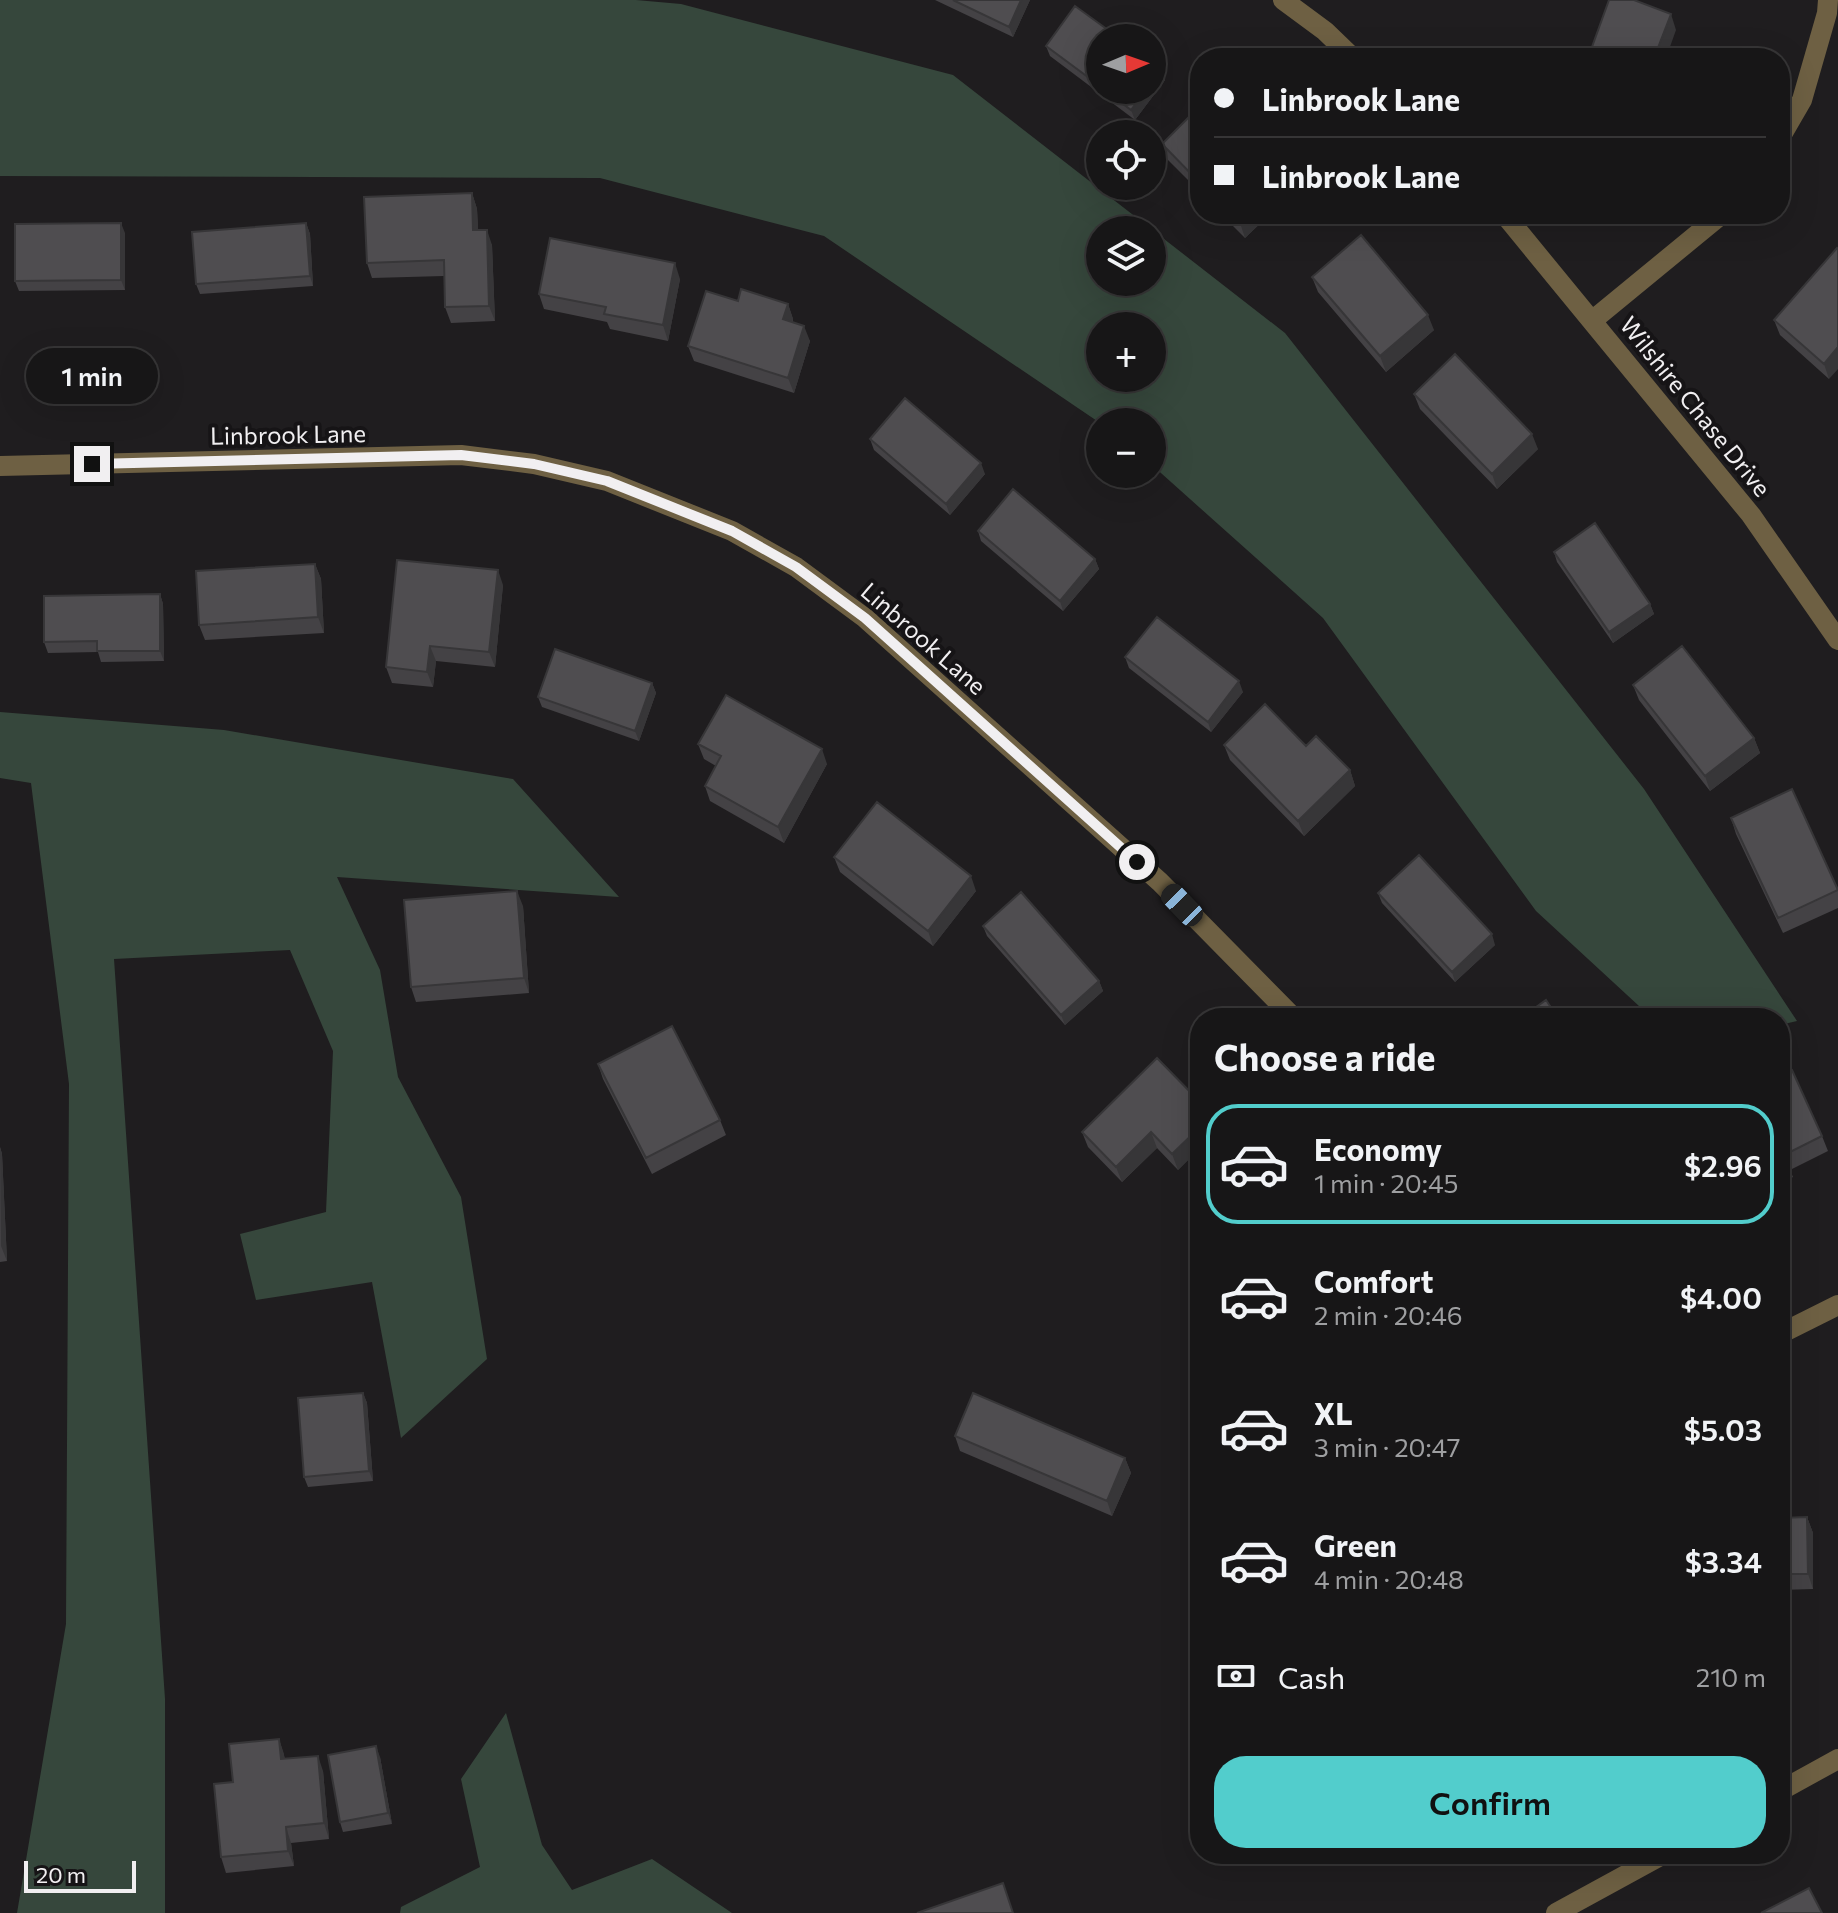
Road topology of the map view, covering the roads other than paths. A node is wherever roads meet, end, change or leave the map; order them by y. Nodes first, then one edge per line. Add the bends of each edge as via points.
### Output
1 (1283, 0) edge
2 (1828, 0) edge
3 (1343, 48) edge
4 (1790, 121) edge
5 (1512, 224) edge
6 (1710, 224) edge
7 (1593, 320) junction
8 (0, 466) edge
9 (1838, 640) edge
10 (1284, 1008) edge
11 (1838, 1305) edge
12 (1790, 1329) edge
13 (1838, 1759) edge
14 (1790, 1785) edge
15 (1646, 1864) edge
16 (1556, 1913) edge

1 - 3 street
2 - 4 street via 1802,100
5 - 7 street, Wilshire Chase Drive
6 - 7 street
7 - 9 street, Wilshire Chase Drive via 1751,515
8 - 10 street, Linbrook Lane via 461,455 607,481 732,531 796,567 865,618 1160,882
11 - 12 street
13 - 14 street
15 - 16 street

